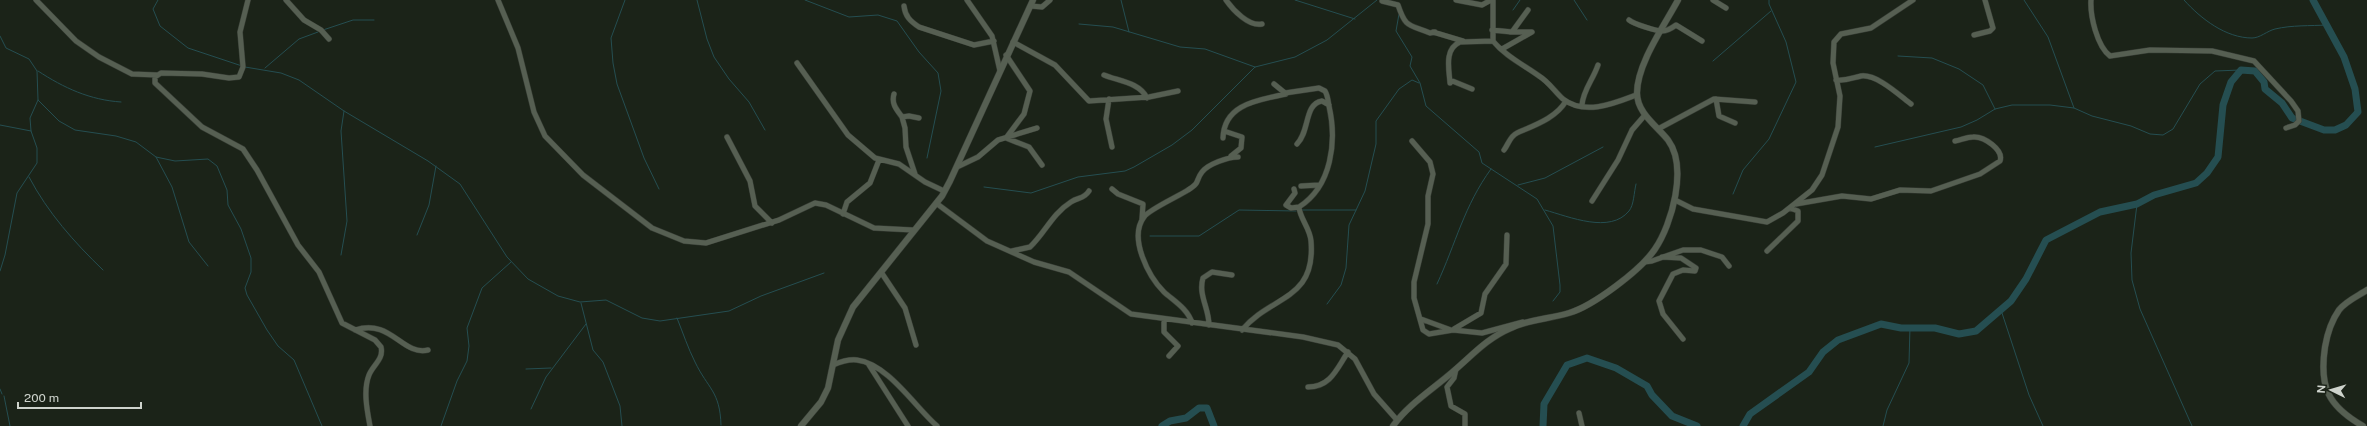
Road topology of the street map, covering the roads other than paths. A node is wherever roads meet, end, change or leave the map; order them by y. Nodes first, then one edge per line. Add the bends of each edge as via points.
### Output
1 (36, 0) edge
2 (248, 0) edge
3 (286, 0) edge
4 (498, 0) edge
5 (968, 0) edge
6 (1050, 0) edge
7 (1226, 0) edge
8 (1456, 0) edge
9 (1492, 0) edge
10 (1678, 0) edge
11 (1713, 0) edge
12 (1913, 0) edge
13 (1985, 0) edge
14 (2091, 0) edge
15 (1382, 1) edge
16 (1032, 3) edge
17 (904, 6) dead end
18 (1726, 8) dead end
19 (1528, 10) dead end
20 (1629, 20) dead end
21 (1262, 24) dead end
22 (1492, 30) junction
23 (1661, 31) junction
24 (1510, 32) junction
25 (1974, 36) dead end
26 (329, 39) dead end
27 (994, 41) junction
28 (1493, 41) junction
29 (1702, 41) dead end
30 (1013, 42) junction
31 (1466, 42) junction
32 (1502, 49) junction
33 (1006, 56) junction
34 (797, 63) dead end
35 (1598, 65) dead end
36 (1000, 71) junction
37 (157, 75) junction
38 (1104, 75) dead end
39 (1836, 80) junction
40 (1274, 84) dead end
41 (1472, 89) dead end
42 (1178, 91) dead end
43 (1289, 93) junction
44 (894, 94) dead end
45 (1636, 95) junction
46 (1147, 98) junction
47 (1109, 99) junction
48 (1716, 99) junction
49 (1566, 101) junction
50 (1755, 102) dead end
51 (1911, 104) dead end
52 (1329, 105) junction
53 (1582, 105) junction
54 (1645, 115) junction
55 (902, 117) junction
56 (919, 118) dead end
57 (1735, 123) dead end
58 (1037, 128) dead end
59 (2286, 128) dead end
60 (1658, 129) junction
61 (1224, 130) junction
62 (727, 137) dead end
63 (1006, 138) junction
64 (1223, 138) dead end
65 (1412, 141) dead end
66 (1955, 141) dead end
67 (1297, 144) dead end
68 (1112, 147) dead end
69 (1504, 150) dead end
70 (1238, 157) dead end
71 (1227, 159) junction
72 (879, 160) junction
73 (1042, 165) dead end
74 (957, 167) junction
75 (915, 175) junction
76 (1319, 185) junction
77 (1301, 186) dead end
78 (1112, 189) dead end
79 (1294, 189) dead end
80 (944, 191) junction
81 (1089, 191) dead end
82 (1675, 200) junction
83 (1592, 201) dead end
84 (936, 204) junction
85 (1792, 206) junction
86 (1298, 207) junction
87 (843, 214) junction
88 (1142, 220) junction
89 (772, 223) junction
90 (913, 230) junction
91 (1507, 235) dead end
92 (1767, 250) dead end
93 (1011, 251) junction
94 (1662, 257) junction
95 (1644, 262) junction
96 (1729, 266) dead end
97 (881, 272) junction
98 (1232, 275) dead end
99 (2367, 290) edge
100 (1164, 319) junction
101 (1421, 319) junction
102 (1526, 322) junction
103 (1192, 323) junction
104 (1209, 325) junction
105 (355, 330) junction
106 (1242, 330) junction
107 (1452, 330) junction
108 (1682, 339) dead end
109 (916, 345) dead end
110 (428, 350) dead end
111 (1348, 352) junction
112 (1169, 356) dead end
113 (868, 364) junction
114 (833, 365) junction
115 (1456, 369) junction
116 (1308, 387) dead end
117 (1579, 413) dead end
118 (1395, 423) edge
119 (803, 425) edge
120 (370, 426) edge
121 (908, 426) edge
122 (937, 426) edge
123 (1465, 426) edge
124 (1582, 426) edge
125 (2363, 426) edge

1 - 37 street via 76,41 99,57 132,74
2 - 37 street via 240,32 243,67 239,77 202,74
3 - 26 street via 304,20 321,30
4 - 89 street via 518,48 539,125 550,142 583,175 652,228 684,241 706,243
5 - 27 street
6 - 16 street via 1042,7
7 - 21 street via 1252,23
8 - 9 street via 1482,5
9 - 22 street
10 - 23 street
11 - 18 street
12 - 39 street via 1871,28 1839,35 1834,42 1833,54
13 - 25 street via 1993,28
14 - 59 street via 2091,12 2101,44 2110,56 2150,50 2212,51 2254,61 2263,68 2298,111 2299,121
15 - 31 street via 1398,4 1403,21 1414,29 1420,28 1430,34 1433,32
16 - 30 street
17 - 27 street via 905,14 919,27 974,45
19 - 24 street via 1518,26
20 - 23 street
22 - 24 street
22 - 28 street
23 - 29 street via 1671,30 1676,25
23 - 45 street via 1642,68
24 - 32 street via 1532,32
27 - 36 street
28 - 31 street
28 - 32 street
30 - 33 street
30 - 47 street via 1055,65 1086,100
31 - 41 street via 1457,43 1451,49 1450,81
32 - 49 street via 1544,79
33 - 36 street
33 - 63 street via 1030,92 1024,114
34 - 72 street via 845,132
35 - 53 street via 1583,94
36 - 74 street
37 - 105 street via 154,79 157,86 192,119 243,149 298,246 319,272 339,318 346,326
38 - 46 street via 1128,83 1145,93
39 - 51 street via 1848,81 1861,76 1868,77 1886,84
39 - 85 street via 1840,96 1839,116 1831,150 1817,184
40 - 43 street via 1282,92
42 - 46 street
43 - 52 street via 1321,89 1327,93
43 - 61 street via 1250,102 1239,108 1230,116
44 - 55 street via 894,106
45 - 53 street via 1607,105
45 - 54 street
46 - 47 street
47 - 68 street via 1106,119
48 - 50 street
48 - 57 street via 1720,117
48 - 60 street
49 - 53 street
49 - 69 street via 1554,114 1517,133
52 - 67 street via 1322,101 1314,105 1308,114 1304,136
52 - 76 street via 1333,123 1331,152 1328,170
54 - 60 street
54 - 83 street via 1632,130 1623,151
55 - 56 street
55 - 75 street via 906,148
58 - 63 street
60 - 82 street via 1668,140 1674,154
61 - 64 street
61 - 71 street via 1242,137 1241,148
62 - 89 street via 750,181 755,206
63 - 73 street via 1029,147
63 - 74 street via 993,142 978,157
65 - 101 street via 1430,162 1434,174 1428,196 1428,224 1414,282 1414,298
66 - 85 street via 1972,136 1987,140 2000,154 2000,161 1980,174 1931,191 1900,190 1871,199 1842,196
70 - 71 street
71 - 88 street via 1206,168 1197,184
72 - 75 street via 899,164
72 - 87 street via 870,183 847,202
74 - 80 street
75 - 80 street
76 - 77 street
76 - 86 street
78 - 88 street via 1143,204
79 - 86 street via 1295,193 1286,205 1291,208
80 - 84 street
81 - 93 street via 1082,199 1072,201 1059,212 1030,247
82 - 85 street via 1693,208 1761,222 1772,220
82 - 95 street via 1662,239
84 - 90 street
84 - 93 street via 987,241
85 - 92 street via 1798,210 1798,221
86 - 106 street via 1309,229 1311,240 1311,260 1304,278 1289,297 1263,311
87 - 89 street via 826,205 814,203
87 - 90 street via 874,228
88 - 103 street via 1138,237 1147,266 1157,284 1188,314
90 - 97 street
91 - 107 street via 1506,264 1485,294 1480,313
93 - 100 street via 1034,262 1068,272 1128,313
94 - 95 street via 1652,262
94 - 96 street via 1683,250 1704,251 1722,257
94 - 108 street via 1681,258 1696,268 1694,271 1680,270 1674,274 1659,301 1663,314
95 - 102 street via 1587,306 1562,315
97 - 109 street via 905,308
97 - 114 street via 853,307 838,340
98 - 104 street via 1212,272 1203,278 1202,296
99 - 125 street via 2343,306 2336,316 2329,332 2322,367 2324,382 2334,404
100 - 103 street
100 - 112 street via 1164,332 1178,346
101 - 107 street
101 - 107 street via 1423,330 1429,334
102 - 107 street via 1512,323 1482,333
102 - 115 street via 1488,339
103 - 104 street
104 - 106 street
105 - 110 street via 384,330 410,348 419,352
105 - 120 street via 375,340 382,350 367,382 366,402
106 - 111 street via 1314,339 1338,345
111 - 116 street via 1329,380 1321,385
111 - 118 street
113 - 114 street via 857,360 845,360
113 - 121 street
113 - 122 street via 890,378
114 - 119 street via 828,388 821,402
115 - 118 street
115 - 123 street via 1454,378 1447,387 1447,393 1451,406 1465,414
117 - 124 street

